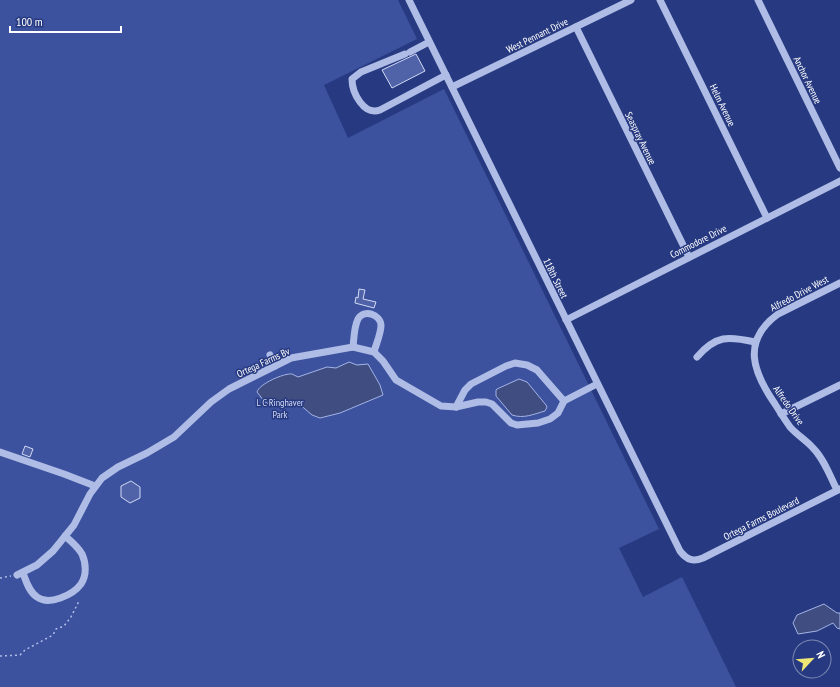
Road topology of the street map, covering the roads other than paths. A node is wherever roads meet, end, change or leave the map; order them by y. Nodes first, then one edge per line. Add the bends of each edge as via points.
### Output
1 (409, 0) edge
2 (631, 0) edge
3 (660, 0) edge
4 (758, 0) edge
5 (576, 27) junction
6 (429, 42) junction
7 (446, 75) junction
8 (452, 87) junction
9 (840, 168) edge
10 (840, 181) edge
11 (767, 218) junction
12 (688, 258) junction
13 (840, 283) edge
14 (566, 320) junction
15 (755, 342) junction
16 (353, 347) junction
17 (374, 352) junction
18 (270, 355) dead end
19 (697, 357) dead end
20 (275, 366) junction
21 (597, 384) junction
22 (840, 385) edge
23 (564, 401) junction
24 (456, 407) junction
25 (781, 414) junction
26 (0, 452) edge
27 (96, 486) junction
28 (839, 490) edge
29 (64, 536) junction
30 (690, 560) joint

1 - 6 street, 118th Street
2 - 5 street, West Pennant Drive
3 - 11 street, Helm Avenue
4 - 9 street, Anchor Avenue
5 - 8 street, West Pennant Drive
5 - 12 street, Seaspray Avenue
6 - 7 street, 118th Street
6 - 7 street via 361,72 352,79 360,103 374,112
7 - 8 street, 118th Street
8 - 14 street, 118th Street
10 - 11 street, Commodore Drive
11 - 12 street, Commodore Drive
12 - 14 street, Commodore Drive
13 - 15 street, Alfredo Drive West via 769,320
14 - 21 street, 118th Street
15 - 19 street via 738,338 718,340 706,346
15 - 25 street, Alfredo Drive via 755,365 759,377
16 - 17 street, Ortega Farms Bv
16 - 17 street via 358,319 366,314 376,316 381,327
16 - 20 street, Ortega Farms Bv via 291,358
17 - 24 street via 400,383 440,406
18 - 20 street
20 - 27 street, Ortega Farms Bv via 220,395 174,437 118,467 102,478
21 - 23 street
21 - 30 street, 118th Street via 680,551
22 - 25 street
23 - 24 street via 558,413 550,419 522,426 511,423 492,404 486,402
23 - 24 street via 537,370 515,363 468,387
25 - 28 street, Alfredo Drive via 820,457
26 - 27 street
27 - 29 street, Ortega Farms Bv via 77,521
28 - 30 street, Ortega Farms Boulevard via 703,558
29 - 29 street, Ortega Farms Bv via 46,558 20,574 40,599 57,598 69,593 82,582 85,562 77,547

